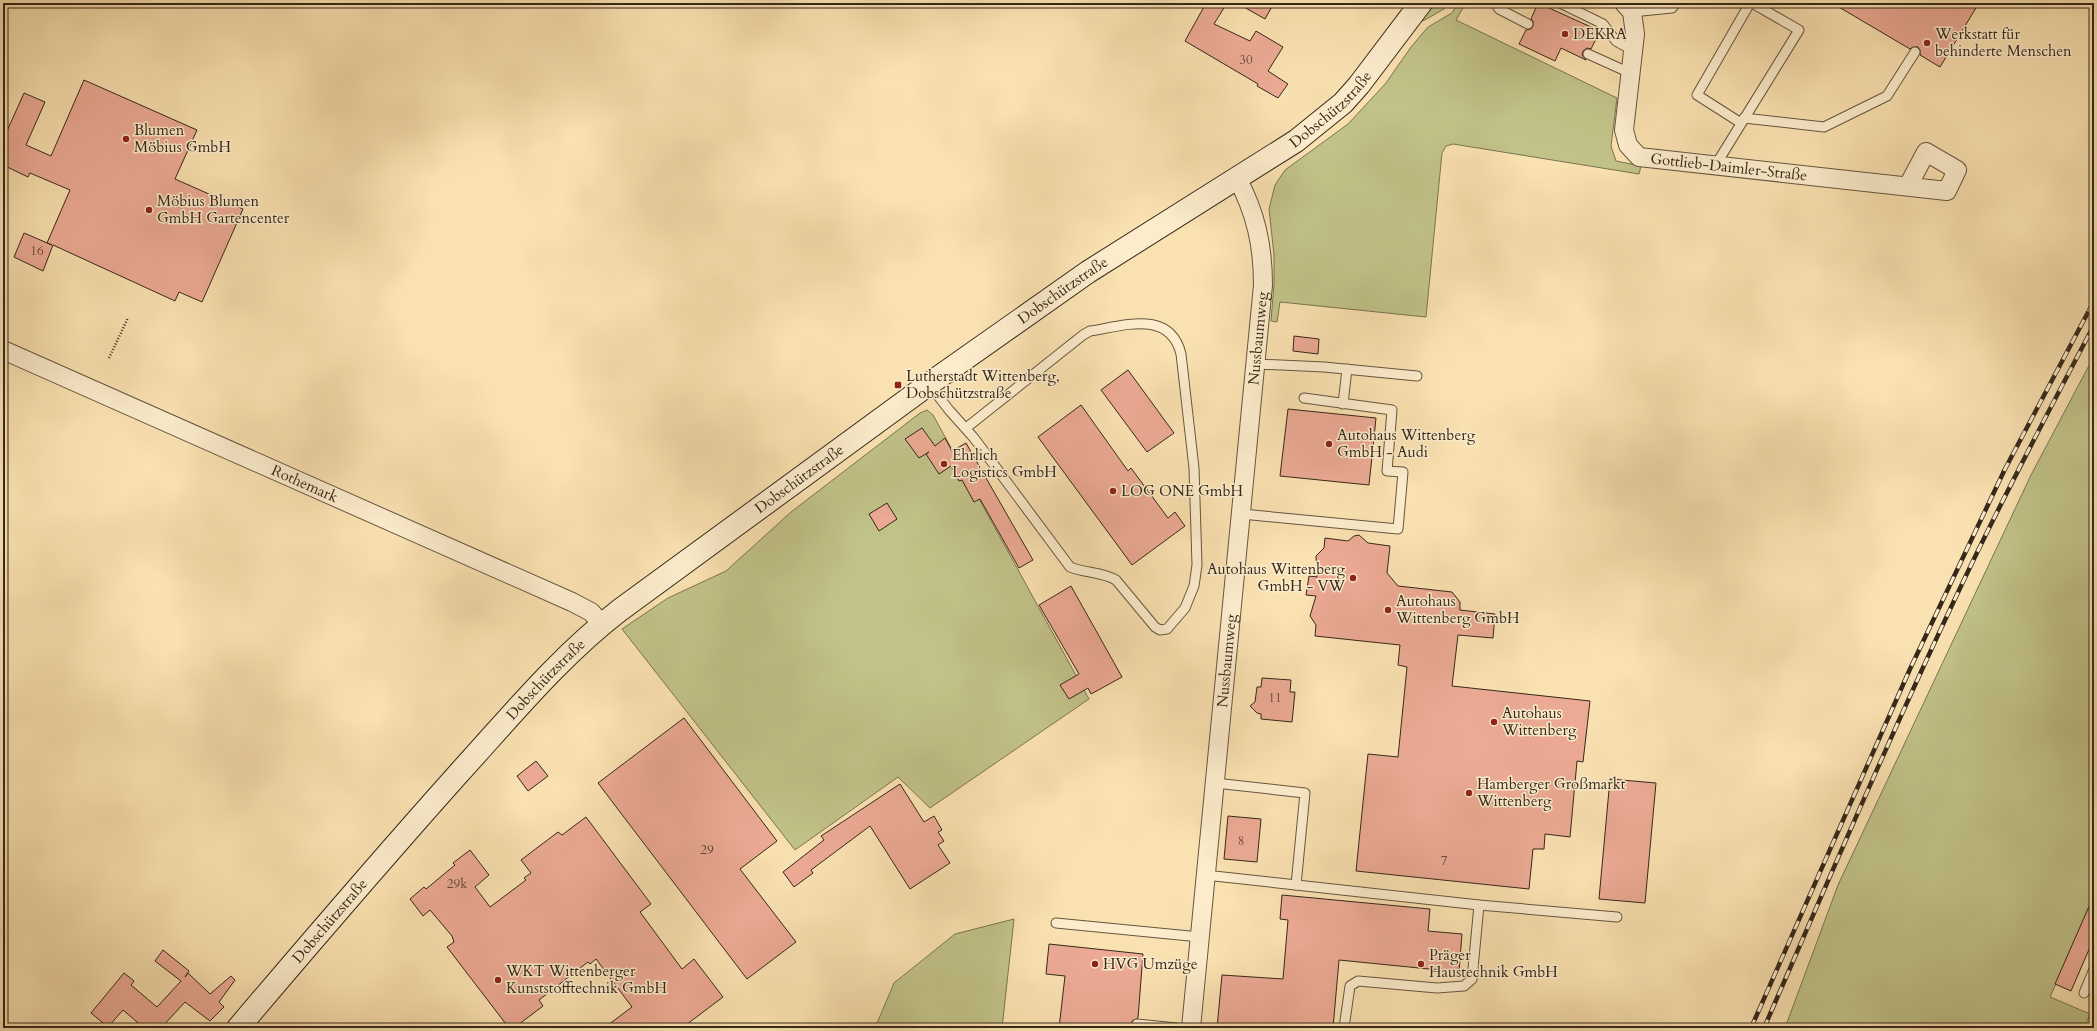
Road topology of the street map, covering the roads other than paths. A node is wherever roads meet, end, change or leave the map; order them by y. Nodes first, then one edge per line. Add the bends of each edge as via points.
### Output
1 (1421, 3) edge
2 (1495, 3) edge
3 (1560, 3) edge
4 (1676, 3) edge
5 (1751, 3) edge
6 (1628, 8) edge
7 (1528, 24) dead end
8 (1632, 50) junction
9 (1915, 52) dead end
10 (1588, 54) dead end
11 (1630, 72) junction
12 (1743, 121) junction
13 (1716, 166) junction
14 (1238, 178) junction
15 (1908, 186) dead end
16 (3, 350) edge
17 (1256, 364) junction
18 (1348, 369) junction
19 (1417, 376) dead end
20 (929, 384) junction
21 (1304, 398) dead end
22 (1343, 404) junction
23 (966, 428) junction
24 (1242, 514) junction
25 (602, 624) junction
26 (1215, 782) junction
27 (1205, 875) junction
28 (1296, 885) junction
29 (1479, 905) junction
30 (1617, 916) dead end
31 (1056, 923) dead end
32 (1200, 937) junction
33 (2094, 969) edge
34 (2084, 993) dead end
35 (1137, 1024) dead end
36 (238, 1028) edge
37 (1177, 1028) edge
38 (1191, 1028) edge
39 (1344, 1028) edge

1 - 14 street, Dobschützstraße via 1376,64 1343,103 1296,141
2 - 7 lane via 1499,9
3 - 8 lane via 1603,24 1616,41
4 - 6 lane via 1672,8
5 - 12 lane via 1697,95
5 - 12 lane via 1799,30
6 - 8 street, Gottlieb-Daimler-Straße via 1634,34
8 - 11 street, Gottlieb-Daimler-Straße
9 - 12 lane via 1888,96 1824,127
10 - 11 lane
11 - 13 street, Gottlieb-Daimler-Straße via 1624,130 1628,145 1639,157
12 - 13 lane
13 - 15 street, Gottlieb-Daimler-Straße
14 - 17 street, Nussbaumweg via 1255,218 1262,248 1263,285
14 - 20 street, Dobschützstraße via 1088,272
16 - 25 street, Rothemark via 572,602 591,612
17 - 18 lane
17 - 24 street, Nussbaumweg
18 - 19 lane
18 - 22 lane
20 - 23 lane
20 - 25 street, Dobschützstraße
21 - 22 lane
22 - 24 lane via 1392,410 1387,471 1403,472 1398,529
23 - 23 lane via 1070,566 1084,572 1110,576 1116,580 1160,630 1167,629 1174,623 1185,608 1194,586 1197,566 1194,468 1181,354 1175,339 1167,330 1158,325 1142,323 1090,331
24 - 26 street, Nussbaumweg
25 - 36 street, Dobschützstraße via 542,680 364,880
26 - 27 street, Nussbaumweg
26 - 28 lane via 1305,793
27 - 28 lane
27 - 32 street, Nussbaumweg
28 - 29 lane
29 - 30 lane
29 - 39 lane via 1472,979 1464,986 1437,988 1358,981 1350,986
31 - 32 lane
32 - 38 street, Nussbaumweg
33 - 34 lane
35 - 37 lane

